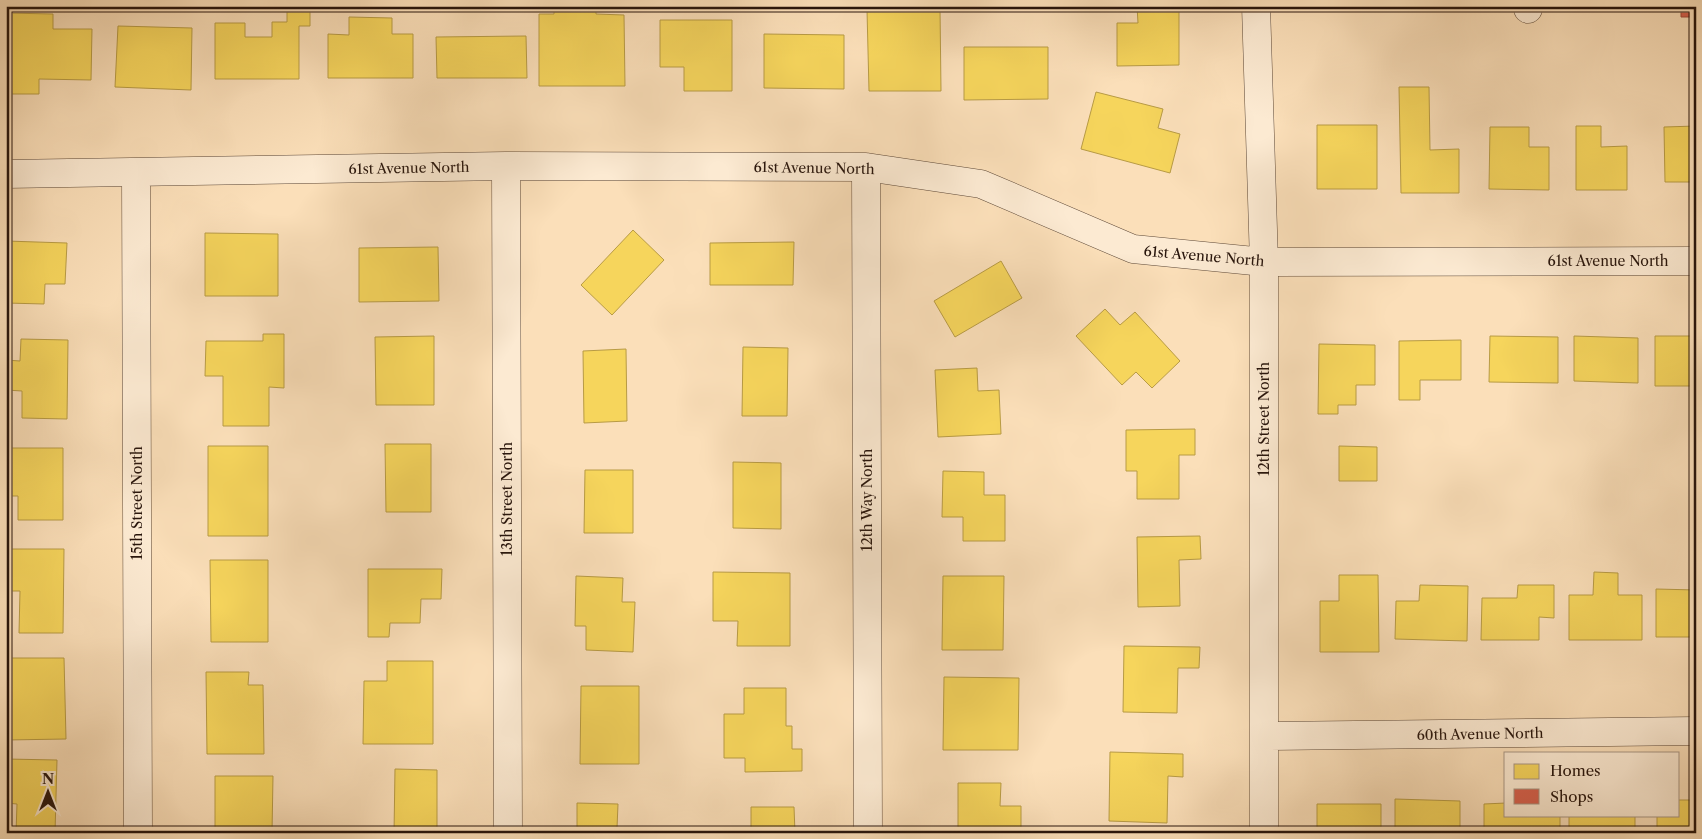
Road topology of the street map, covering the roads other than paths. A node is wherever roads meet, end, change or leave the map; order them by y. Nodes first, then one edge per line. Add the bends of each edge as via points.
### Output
1 (1256, 6) edge
2 (506, 166) junction
3 (866, 167) junction
4 (136, 172) junction
5 (6, 174) edge
6 (1696, 261) edge
7 (1264, 262) junction
8 (1696, 731) edge
9 (1264, 736) junction
10 (138, 833) edge
11 (508, 833) edge
12 (868, 833) edge
13 (1264, 833) edge

1 - 7 street, 12th Street North
2 - 3 street, 61st Avenue North
2 - 4 street, 61st Avenue North
2 - 11 street, 13th Street North
3 - 7 street, 61st Avenue North via 981,184 1133,249
3 - 12 street, 12th Way North
4 - 5 street, 61st Avenue North
4 - 10 street, 15th Street North
6 - 7 street, 61st Avenue North
7 - 9 street, 12th Street North
8 - 9 street, 60th Avenue North
9 - 13 street, 12th Street North

